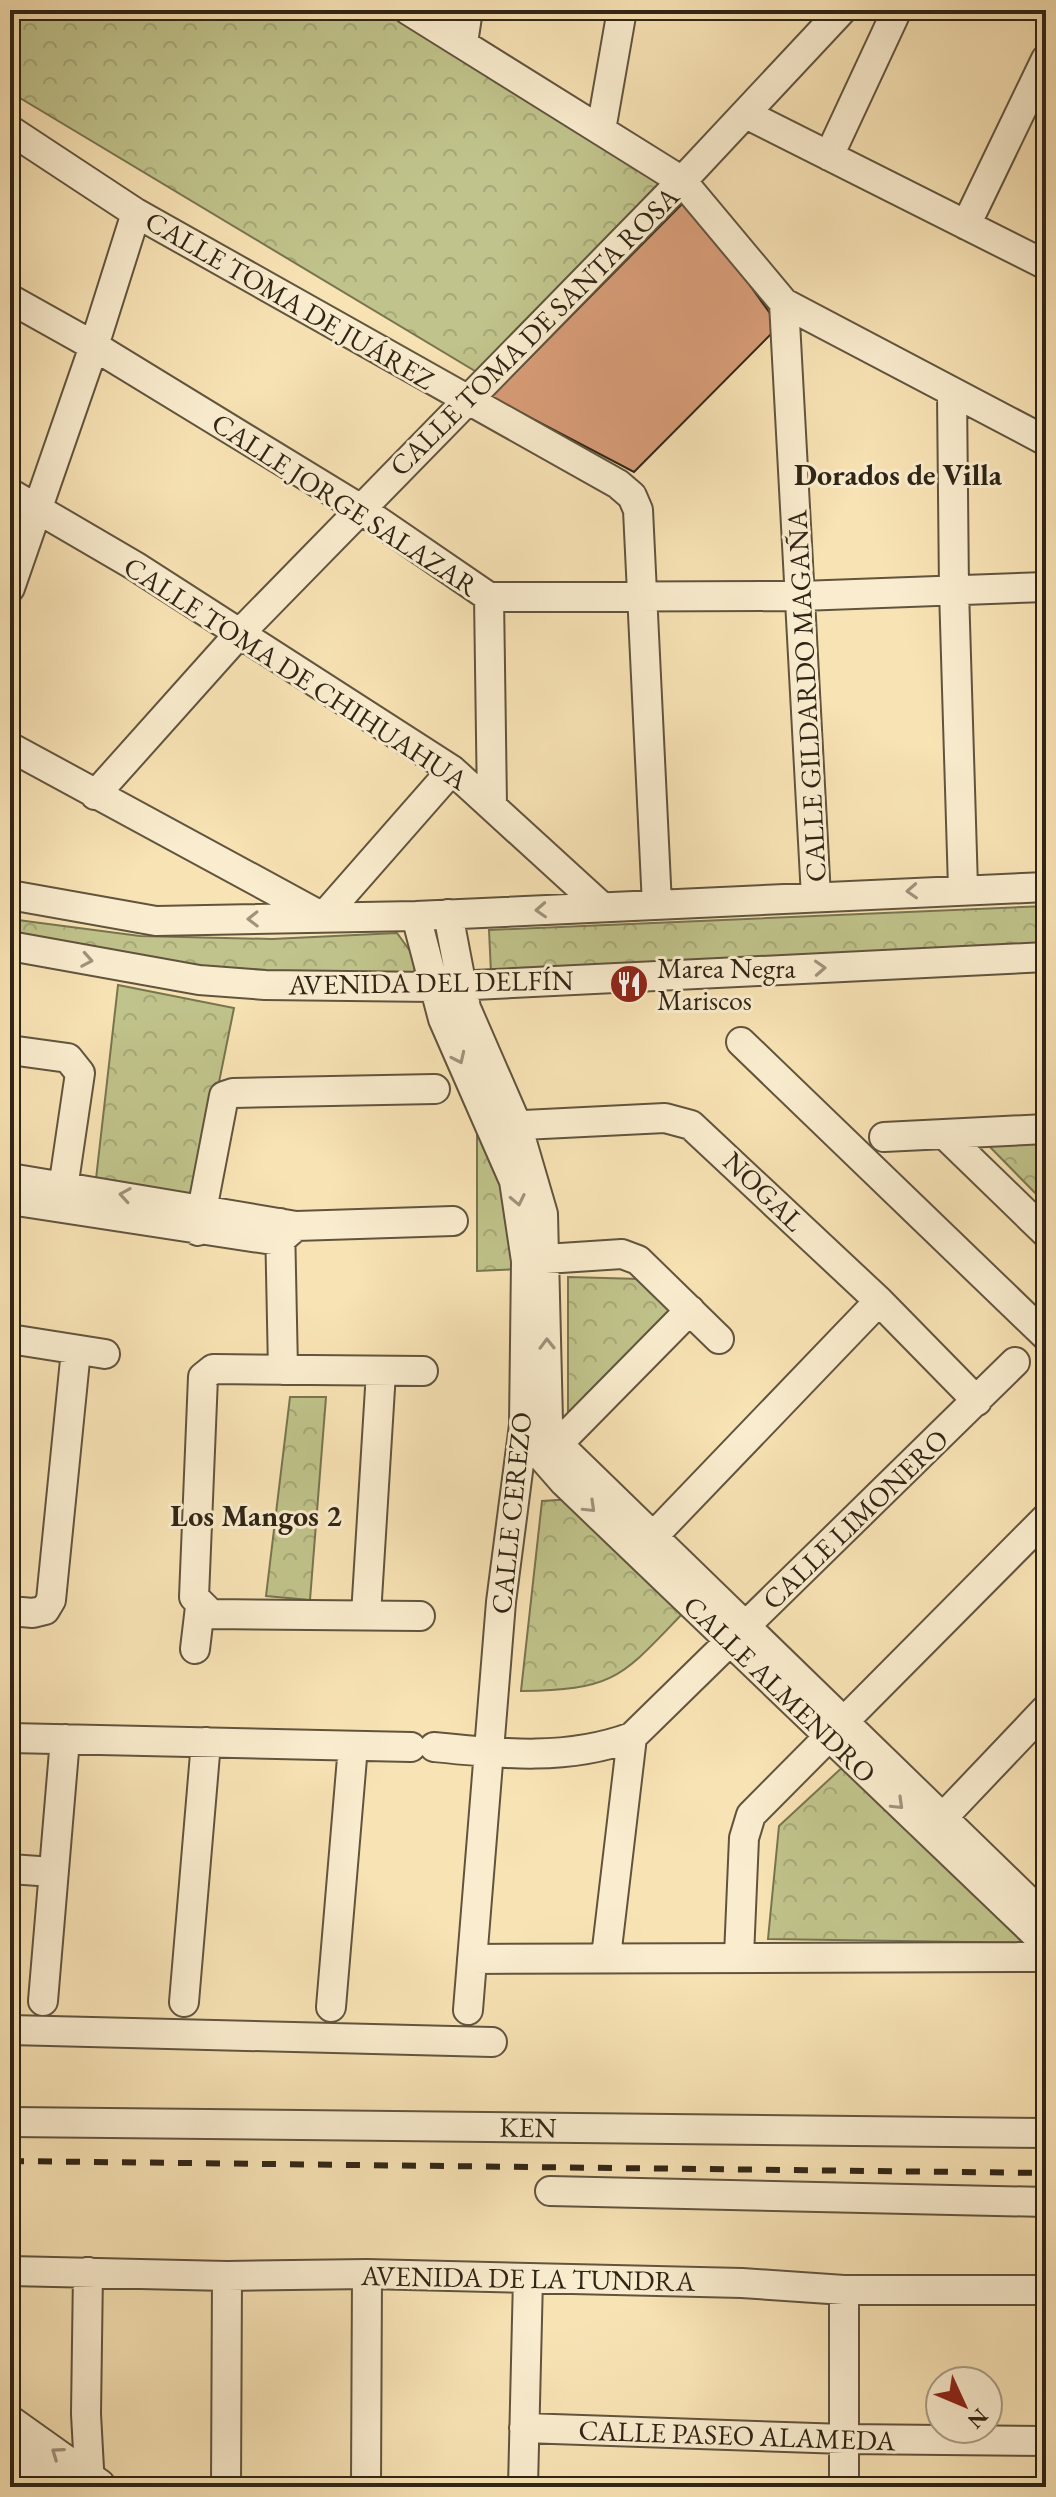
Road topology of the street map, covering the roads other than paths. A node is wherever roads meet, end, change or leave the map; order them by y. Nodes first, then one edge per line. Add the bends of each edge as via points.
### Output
1 (408, 10) edge
2 (468, 10) edge
3 (622, 10) edge
4 (842, 10) edge
5 (897, 10) edge
6 (463, 43) junction
7 (1046, 59) edge
8 (746, 114) junction
9 (10, 130) edge
10 (601, 130) junction
11 (829, 156) junction
12 (682, 181) junction
13 (136, 213) junction
14 (966, 225) junction
15 (1046, 265) edge
16 (10, 299) edge
17 (784, 303) junction
18 (94, 346) junction
19 (952, 394) junction
20 (465, 400) junction
21 (1046, 441) edge
22 (10, 493) edge
23 (359, 508) junction
24 (38, 510) junction
25 (1046, 587) edge
26 (10, 588) edge
27 (954, 590) junction
28 (801, 596) junction
29 (489, 597) junction
30 (642, 597) junction
31 (239, 634) junction
32 (10, 747) edge
33 (452, 770) junction
34 (95, 795) junction
35 (492, 805) junction
36 (1046, 887) edge
37 (963, 888) junction
38 (10, 895) edge
39 (816, 897) junction
40 (657, 905) junction
41 (602, 907) junction
42 (448, 914) junction
43 (416, 916) junction
44 (323, 917) junction
45 (10, 946) edge
46 (1046, 957) edge
47 (462, 985) junction
48 (433, 987) junction
49 (741, 1042) dead end
50 (10, 1050) edge
51 (435, 1089) dead end
52 (504, 1126) junction
53 (1046, 1129) edge
54 (944, 1134) junction
55 (884, 1137) dead end
56 (10, 1178) edge
57 (62, 1196) junction
58 (10, 1200) edge
59 (200, 1220) junction
60 (453, 1221) dead end
61 (285, 1229) junction
62 (1046, 1233) edge
63 (536, 1259) junction
64 (879, 1301) junction
65 (690, 1310) junction
66 (1046, 1336) edge
67 (10, 1339) edge
68 (719, 1339) dead end
69 (76, 1350) junction
70 (105, 1354) dead end
71 (1015, 1362) dead end
72 (283, 1370) junction
73 (423, 1371) dead end
74 (381, 1372) junction
75 (977, 1401) junction
76 (544, 1430) junction
77 (564, 1482) junction
78 (514, 1507) junction
79 (1046, 1518) edge
80 (645, 1544) junction
81 (200, 1607) junction
82 (10, 1611) edge
83 (366, 1615) junction
84 (420, 1616) dead end
85 (737, 1633) junction
86 (195, 1649) dead end
87 (1046, 1709) edge
88 (835, 1727) junction
89 (632, 1737) junction
90 (10, 1738) edge
91 (65, 1739) junction
92 (206, 1742) junction
93 (353, 1746) junction
94 (488, 1752) junction
95 (935, 1825) junction
96 (10, 1869) edge
97 (53, 1872) junction
98 (1036, 1910) edge
99 (1046, 1944) edge
100 (739, 1956) junction
101 (606, 1957) junction
102 (1046, 1957) edge
103 (472, 1959) junction
104 (43, 2001) dead end
105 (184, 2002) dead end
106 (331, 2007) dead end
107 (468, 2010) dead end
108 (10, 2030) edge
109 (492, 2042) dead end
110 (10, 2122) edge
111 (1046, 2133) edge
112 (550, 2191) dead end
113 (1046, 2202) edge
114 (10, 2271) edge
115 (88, 2272) junction
116 (367, 2274) junction
117 (227, 2276) junction
118 (528, 2278) junction
119 (844, 2290) junction
120 (1046, 2290) edge
121 (10, 2420) edge
122 (524, 2428) junction
123 (845, 2439) junction
124 (1046, 2441) edge
125 (10, 2454) edge
126 (95, 2484) edge
127 (56, 2487) edge
128 (226, 2487) edge
129 (366, 2487) edge
130 (523, 2487) edge
131 (844, 2487) edge

1 - 6 street
2 - 6 street
3 - 10 street
4 - 8 street, CALLE TOMA DE SANTA ROSA
5 - 11 street
6 - 10 street
7 - 14 street
8 - 11 street
8 - 12 street, CALLE TOMA DE SANTA ROSA
9 - 13 street, CALLE TOMA DE JUÁREZ
10 - 12 street
11 - 14 street
12 - 17 street
12 - 20 street, CALLE TOMA DE SANTA ROSA
13 - 18 street
13 - 20 street, CALLE TOMA DE JUÁREZ
14 - 15 street
16 - 18 street, CALLE JORGE SALAZAR
17 - 19 street
17 - 28 street, CALLE GILDARDO MAGAÑA
18 - 23 street, CALLE JORGE SALAZAR
18 - 24 street
19 - 21 street
19 - 27 street
20 - 23 street, CALLE TOMA DE SANTA ROSA
20 - 30 street, CALLE TOMA DE JUÁREZ via 632,496 638,510
22 - 24 street, CALLE TOMA DE CHIHUAHUA
23 - 29 street, CALLE JORGE SALAZAR
23 - 31 street, CALLE TOMA DE SANTA ROSA
24 - 26 street
24 - 31 street, CALLE TOMA DE CHIHUAHUA
25 - 27 street, CALLE JORGE SALAZAR
27 - 28 street, CALLE JORGE SALAZAR
27 - 37 street
28 - 30 street, CALLE JORGE SALAZAR
28 - 39 street, CALLE GILDARDO MAGAÑA
29 - 30 street, CALLE JORGE SALAZAR
29 - 35 street
30 - 40 street
31 - 33 street, CALLE TOMA DE CHIHUAHUA
31 - 34 street, CALLE TOMA DE SANTA ROSA
32 - 34 street
33 - 35 street, CALLE TOMA DE CHIHUAHUA
33 - 44 street
34 - 44 street
35 - 41 street, CALLE TOMA DE CHIHUAHUA
36 - 37 street
37 -> 39 street
44 -> 38 street via 156,921
39 - 40 street
40 - 41 street
41 -> 42 street
42 - 43 street
42 - 47 street, AVENIDA DEL DELFÍN
43 - 44 street
43 - 48 street, AVENIDA DEL DELFÍN
45 -> 48 street, AVENIDA DEL DELFÍN via 199,980
47 -> 46 street, AVENIDA DEL DELFÍN
47 - 48 street, AVENIDA DEL DELFÍN
47 - 52 street, CALLE CEREZO
48 -> 52 street, CALLE CEREZO via 454,1049
49 - 66 street
50 - 57 street via 68,1058 80,1073
51 - 59 street via 224,1096
52 - 63 street, CALLE CEREZO
52 - 64 street, NOGAL via 665,1118 691,1125
53 - 54 street
54 - 55 street
54 - 62 street
56 - 57 street
57 - 58 street
57 - 59 street
59 - 61 street
60 - 61 street
61 - 72 street
63 - 65 street via 622,1254 638,1260
63 - 76 street, CALLE CEREZO
64 - 75 street, NOGAL
64 - 80 street
65 - 68 street
65 - 76 street
67 - 69 street
69 - 70 street
69 - 82 street via 51,1600 45,1610
71 - 75 street, CALLE LIMONERO
72 - 74 street
72 - 81 street via 213,1369 203,1377 194,1597
73 - 74 street
74 - 83 street
75 - 85 street, CALLE LIMONERO
76 - 77 street, CALLE ALMENDRO via 536,1450
76 - 78 street, CALLE CEREZO
76 - 80 street, CALLE ALMENDRO
77 - 78 street via 550,1483
77 -> 80 street, CALLE ALMENDRO
78 - 94 street, CALLE CEREZO
79 - 88 street
80 - 85 street, CALLE ALMENDRO
81 - 83 street via 211,1614
81 - 86 street
83 - 84 street
85 - 88 street, CALLE ALMENDRO
85 - 89 street, CALLE LIMONERO
87 - 95 street
88 - 95 street, CALLE ALMENDRO
88 - 100 street via 751,1815
89 - 94 street, CALLE LIMONERO via 555,1755
89 - 101 street
90 - 91 street, CALLE LIMONERO
91 - 92 street, CALLE LIMONERO
91 - 97 street
92 - 93 street, CALLE LIMONERO
92 - 105 street
93 - 94 street, CALLE LIMONERO
93 - 106 street
94 - 103 street, CALLE CEREZO
95 - 98 street, CALLE ALMENDRO
96 - 97 street
97 - 104 street
98 - 99 street, CALLE ALMENDRO
100 - 101 street
100 - 102 street
101 - 103 street
103 - 107 street, CALLE CEREZO
108 - 109 street
110 - 111 street, KEN
112 - 113 street
114 - 115 street, AVENIDA DE LA TUNDRA
115 - 117 street, AVENIDA DE LA TUNDRA
115 - 126 street via 86,2414
116 - 117 street, AVENIDA DE LA TUNDRA
116 - 118 street, AVENIDA DE LA TUNDRA
116 - 129 street
117 - 128 street
118 - 119 street, AVENIDA DE LA TUNDRA
118 - 122 street
119 - 120 street, AVENIDA DE LA TUNDRA
119 - 123 street
126 -> 121 street
122 - 123 street, CALLE PASEO ALAMEDA
122 - 130 street
123 - 124 street, CALLE PASEO ALAMEDA
123 - 131 street
125 - 127 street

